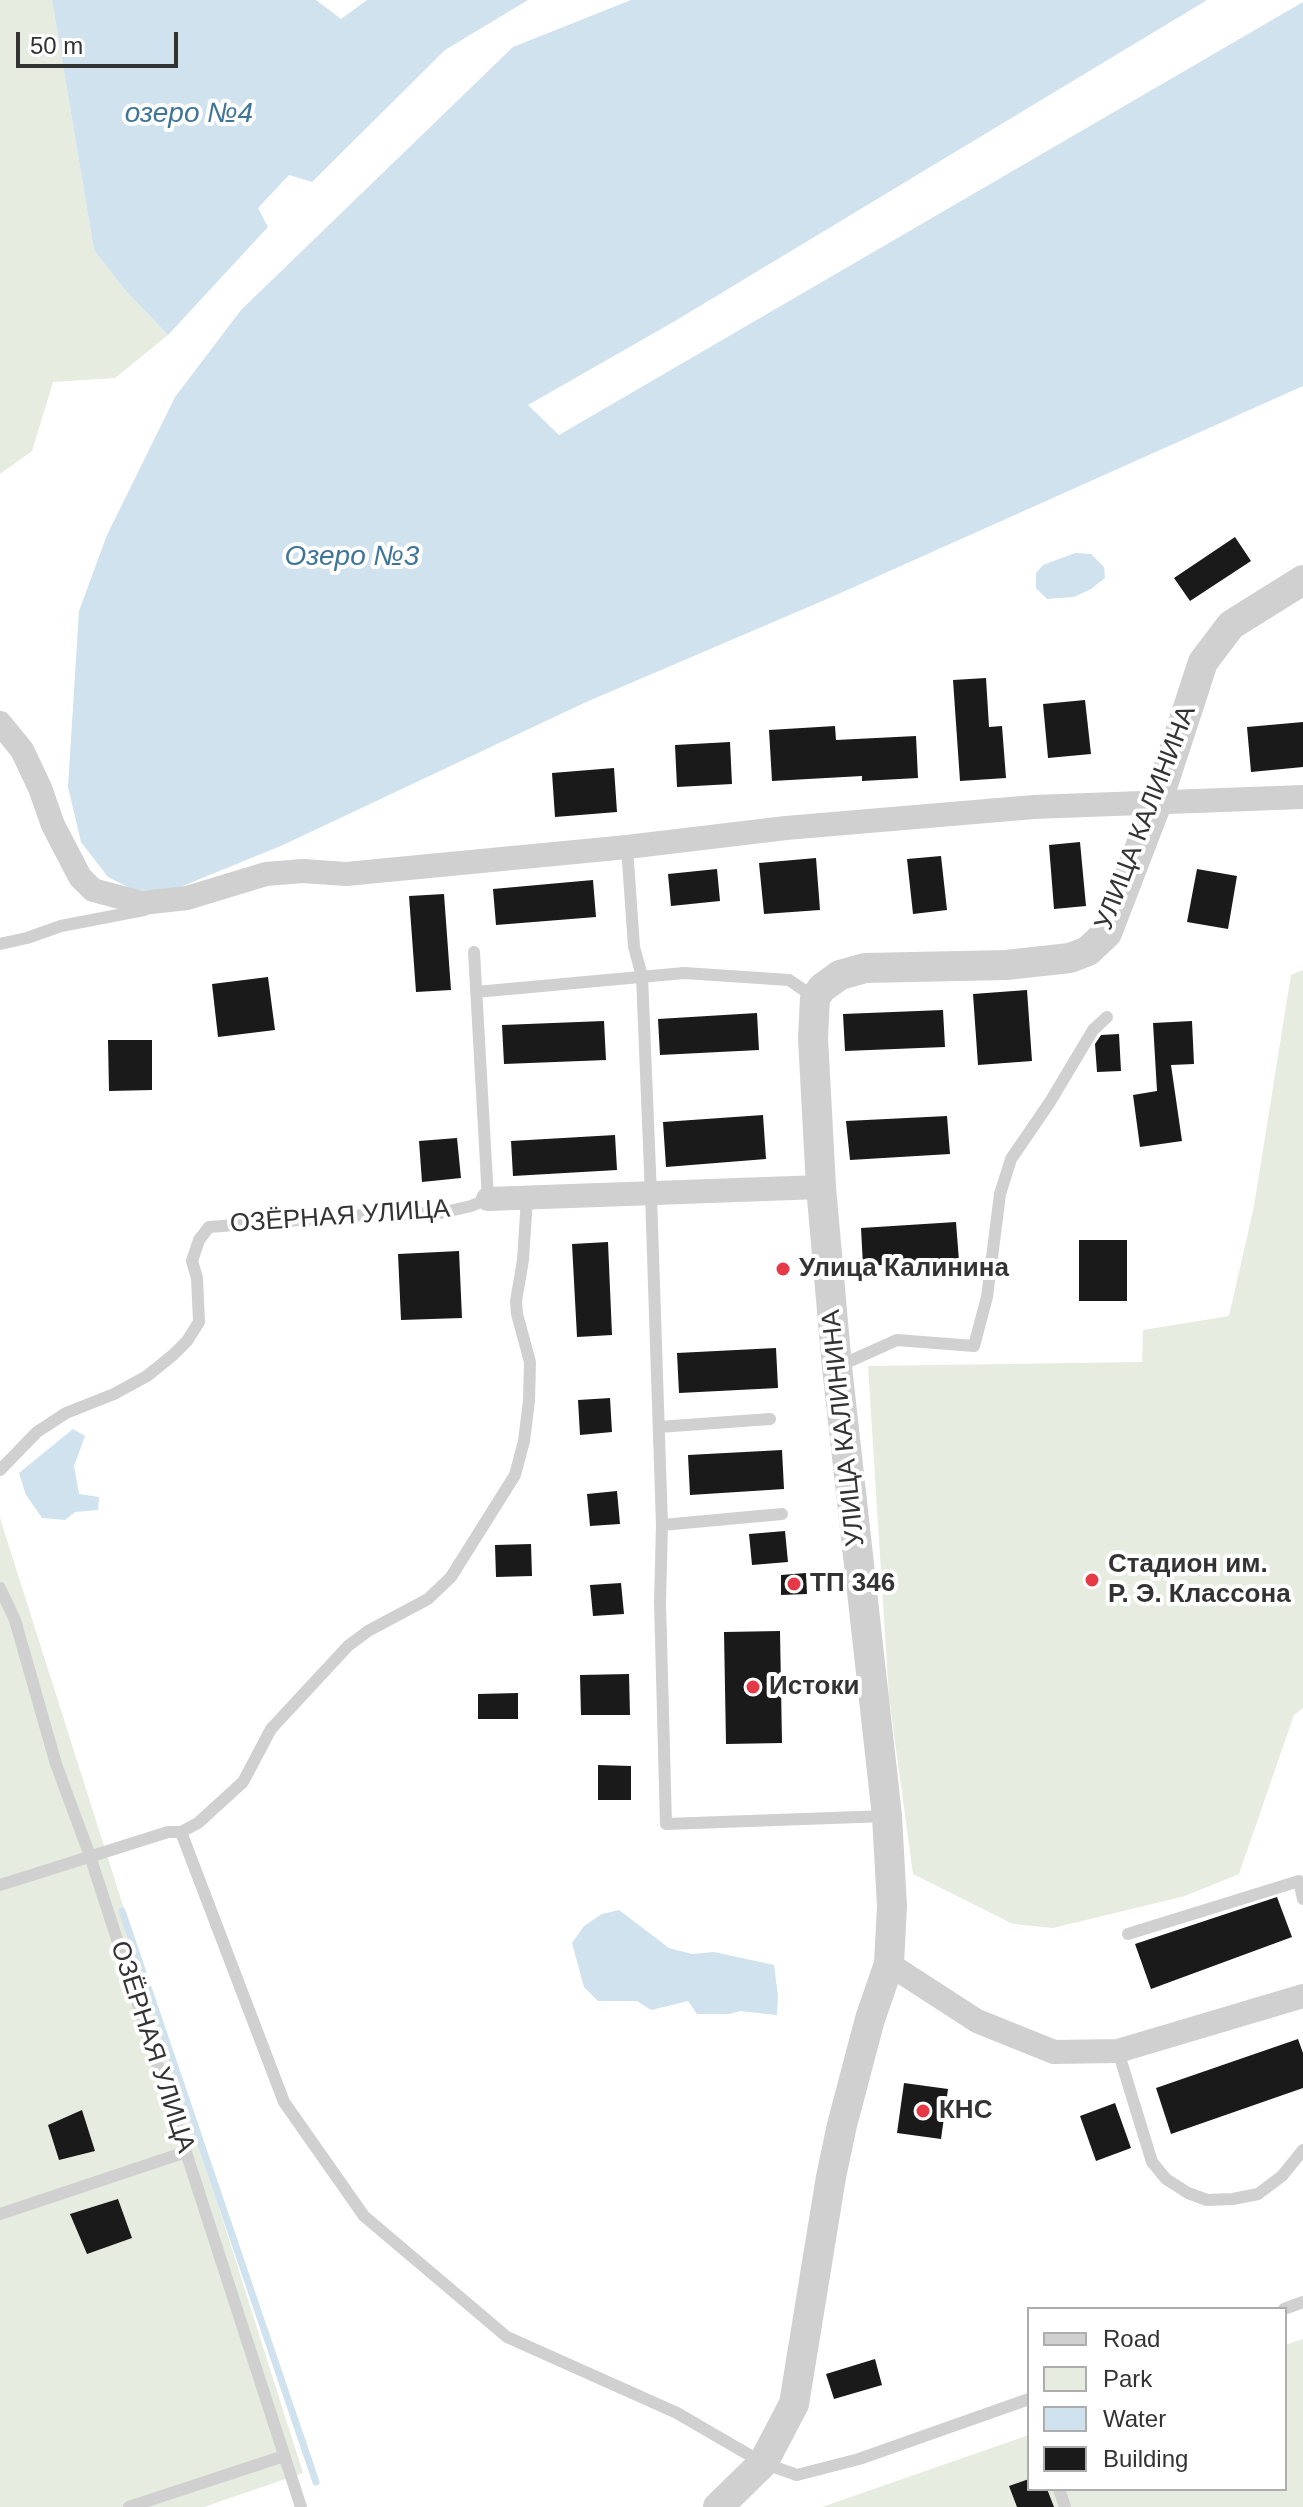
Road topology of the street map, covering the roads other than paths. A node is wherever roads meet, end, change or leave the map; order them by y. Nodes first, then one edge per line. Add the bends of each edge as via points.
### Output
1 (1303, 580) edge
2 (0, 723) edge
3 (1303, 797) edge
4 (1157, 803) junction
5 (627, 847) junction
6 (168, 901) junction
7 (0, 944) edge
8 (474, 952) dead end
9 (642, 976) junction
10 (476, 992) junction
11 (815, 998) junction
12 (1107, 1017) dead end
13 (821, 1187) junction
14 (651, 1195) junction
15 (527, 1198) junction
16 (488, 1199) junction
17 (837, 1367) junction
18 (770, 1419) dead end
19 (659, 1427) junction
20 (0, 1470) edge
21 (782, 1514) dead end
22 (662, 1525) junction
23 (0, 1588) edge
24 (887, 1816) junction
25 (181, 1832) junction
26 (90, 1856) junction
27 (1301, 1879) edge
28 (0, 1885) edge
29 (1303, 1899) edge
30 (1128, 1934) dead end
31 (889, 1964) junction
32 (1303, 1996) edge
33 (1118, 2051) junction
34 (1303, 2150) edge
35 (186, 2152) junction
36 (0, 2214) edge
37 (1027, 2401) edge
38 (284, 2456) junction
39 (763, 2463) junction
40 (129, 2507) edge
41 (301, 2507) edge
42 (718, 2507) edge

1 - 4 street, УЛИЦА КАЛИНИНА via 1231,625 1203,662
2 - 6 street via 22,750 80,877 93,890 117,898
3 - 4 street
4 - 5 street via 786,828
4 - 11 street, УЛИЦА КАЛИНИНА via 1107,933 1088,951 1006,965 865,968 840,975
5 - 6 street via 346,874 266,874
5 - 9 lane via 634,947
6 - 7 lane
8 - 10 lane
9 - 10 lane
9 - 11 lane via 684,973 789,980
9 - 14 lane
10 - 16 lane
11 - 13 street, УЛИЦА КАЛИНИНА
12 - 17 lane via 1093,1030 1011,1159 974,1346 897,1340
13 - 14 street
13 - 17 street, УЛИЦА КАЛИНИНА
14 - 15 street
14 - 19 lane
15 - 16 street
15 - 25 lane via 516,1301 530,1362 529,1401 515,1475 451,1577 428,1599 348,1646 271,1729 243,1782
16 - 20 lane, ОЗЁРНАЯ УЛИЦА via 441,1213 209,1227 192,1261 199,1322 187,1341 147,1376 37,1432
17 - 24 street, УЛИЦА КАЛИНИНА
18 - 19 lane
19 - 22 lane
21 - 22 lane
22 - 24 lane via 666,1824
23 - 26 lane, ОЗЁРНАЯ УЛИЦА via 15,1620 56,1764
24 - 31 street, УЛИЦА КАЛИНИНА
25 - 26 lane
25 - 39 lane via 284,2102 364,2216 507,2337 677,2413
26 - 28 lane
26 - 35 lane, ОЗЁРНАЯ УЛИЦА
27 - 29 lane
27 - 30 lane
31 - 33 street via 977,2021 1054,2052
31 - 39 street, УЛИЦА КАЛИНИНА via 842,2125 794,2404
32 - 33 street
33 - 34 lane via 1152,2162 1188,2193 1207,2200 1258,2194
35 - 36 lane
35 - 38 lane, ОЗЁРНАЯ УЛИЦА
37 - 39 lane via 797,2475
38 - 40 lane
38 - 41 lane, ОЗЁРНАЯ УЛИЦА
39 - 42 street, УЛИЦА КАЛИНИНА

